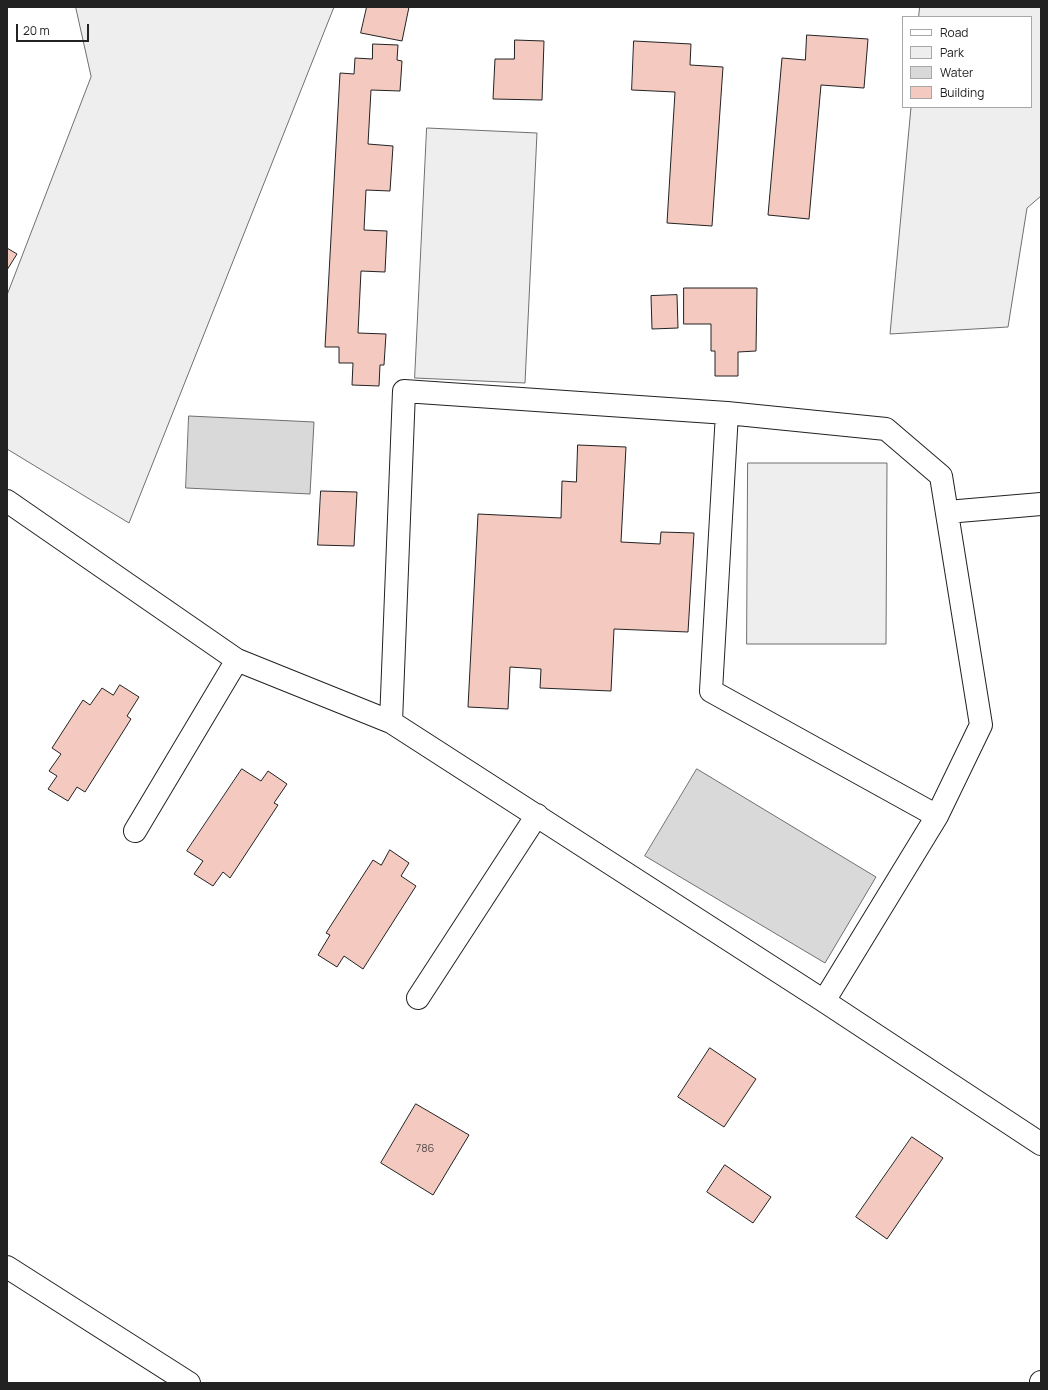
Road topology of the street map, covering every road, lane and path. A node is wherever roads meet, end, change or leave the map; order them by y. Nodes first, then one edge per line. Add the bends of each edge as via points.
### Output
1 (727, 413) junction
2 (7, 501) edge
3 (1041, 504) edge
4 (947, 512) junction
5 (237, 660) junction
6 (391, 722) junction
7 (537, 815) junction
8 (937, 816) junction
9 (135, 831) dead end
10 (418, 998) dead end
11 (824, 1001) junction
12 (1041, 1144) edge
13 (7, 1267) edge
14 (189, 1383) edge

1 - 4 street via 886,430 941,476
1 - 6 street via 404,391
1 - 8 street via 711,691
2 - 5 street
3 - 4 street
4 - 8 street via 981,725
5 - 6 street
5 - 9 street
6 - 7 street
7 - 10 street
7 - 11 street
8 - 11 street
11 - 12 street
13 - 14 street

